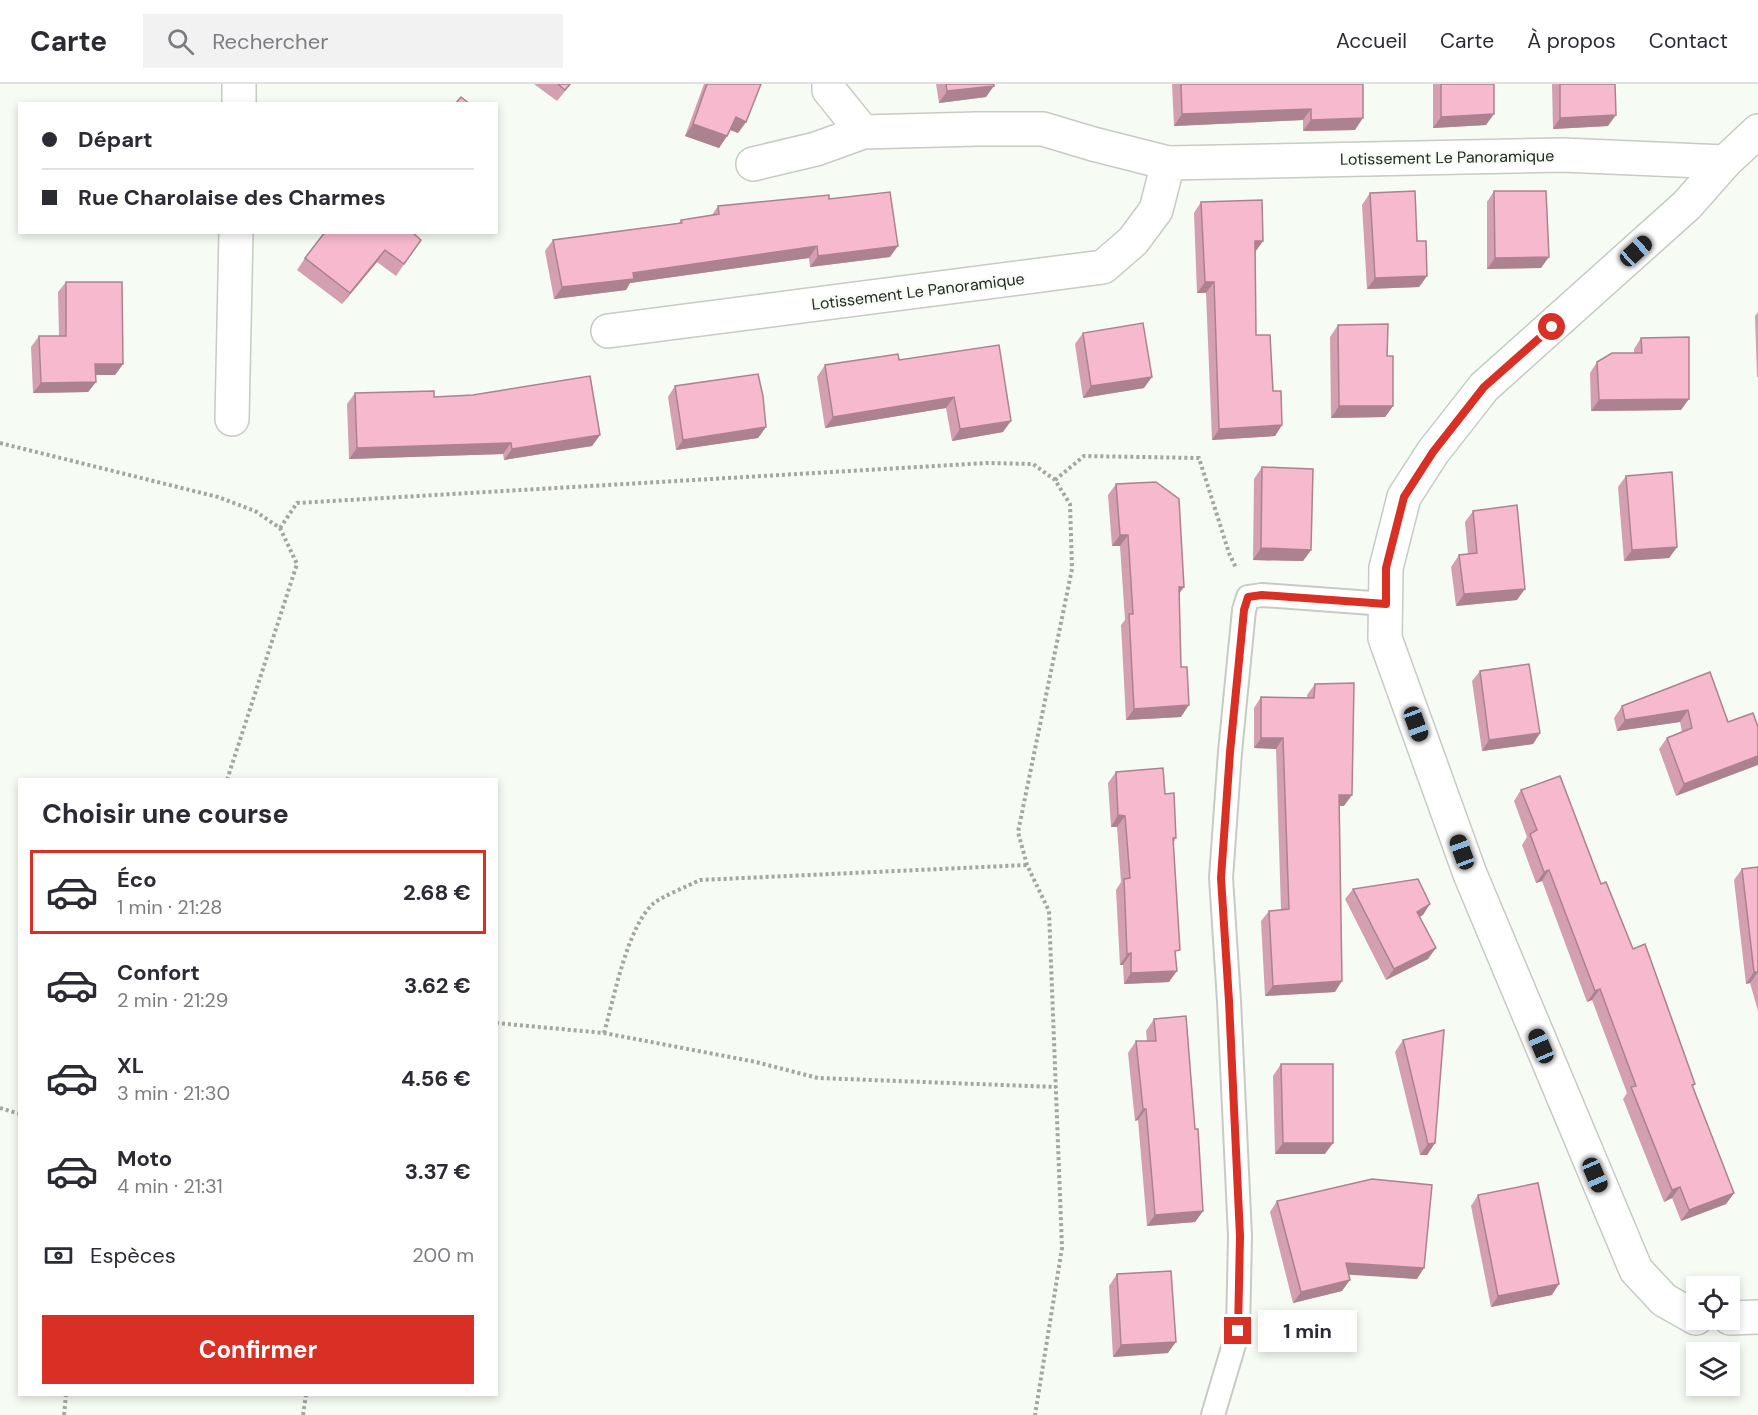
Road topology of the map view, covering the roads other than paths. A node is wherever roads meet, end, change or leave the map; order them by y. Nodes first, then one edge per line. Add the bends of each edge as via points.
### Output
1 (239, 84) edge
2 (829, 84) edge
3 (239, 102) edge
4 (1758, 130) edge
5 (863, 132) junction
6 (1725, 162) junction
7 (1168, 163) junction
8 (753, 164) dead end
9 (236, 234) edge
10 (608, 331) dead end
11 (232, 419) dead end
12 (1386, 604) junction
13 (1686, 1312) edge
14 (1758, 1317) edge
15 (1740, 1318) edge
16 (1213, 1415) edge

1 - 3 street
2 - 5 street
4 - 6 street
5 - 7 street, Lotissement Le Panoramique via 1043,129
5 - 8 street, Lotissement Le Panoramique
6 - 7 street, Lotissement Le Panoramique via 1563,155
6 - 12 street via 1687,205 1484,387 1433,452 1404,497 1386,568
7 - 10 street, Lotissement Le Panoramique via 1156,210 1133,242 1102,267
9 - 11 street
12 - 13 street via 1385,638 1470,874 1613,1218 1636,1270 1664,1300
12 - 16 lane via 1262,595 1248,597 1244,610 1221,878 1240,1236 1238,1331
14 - 15 street

